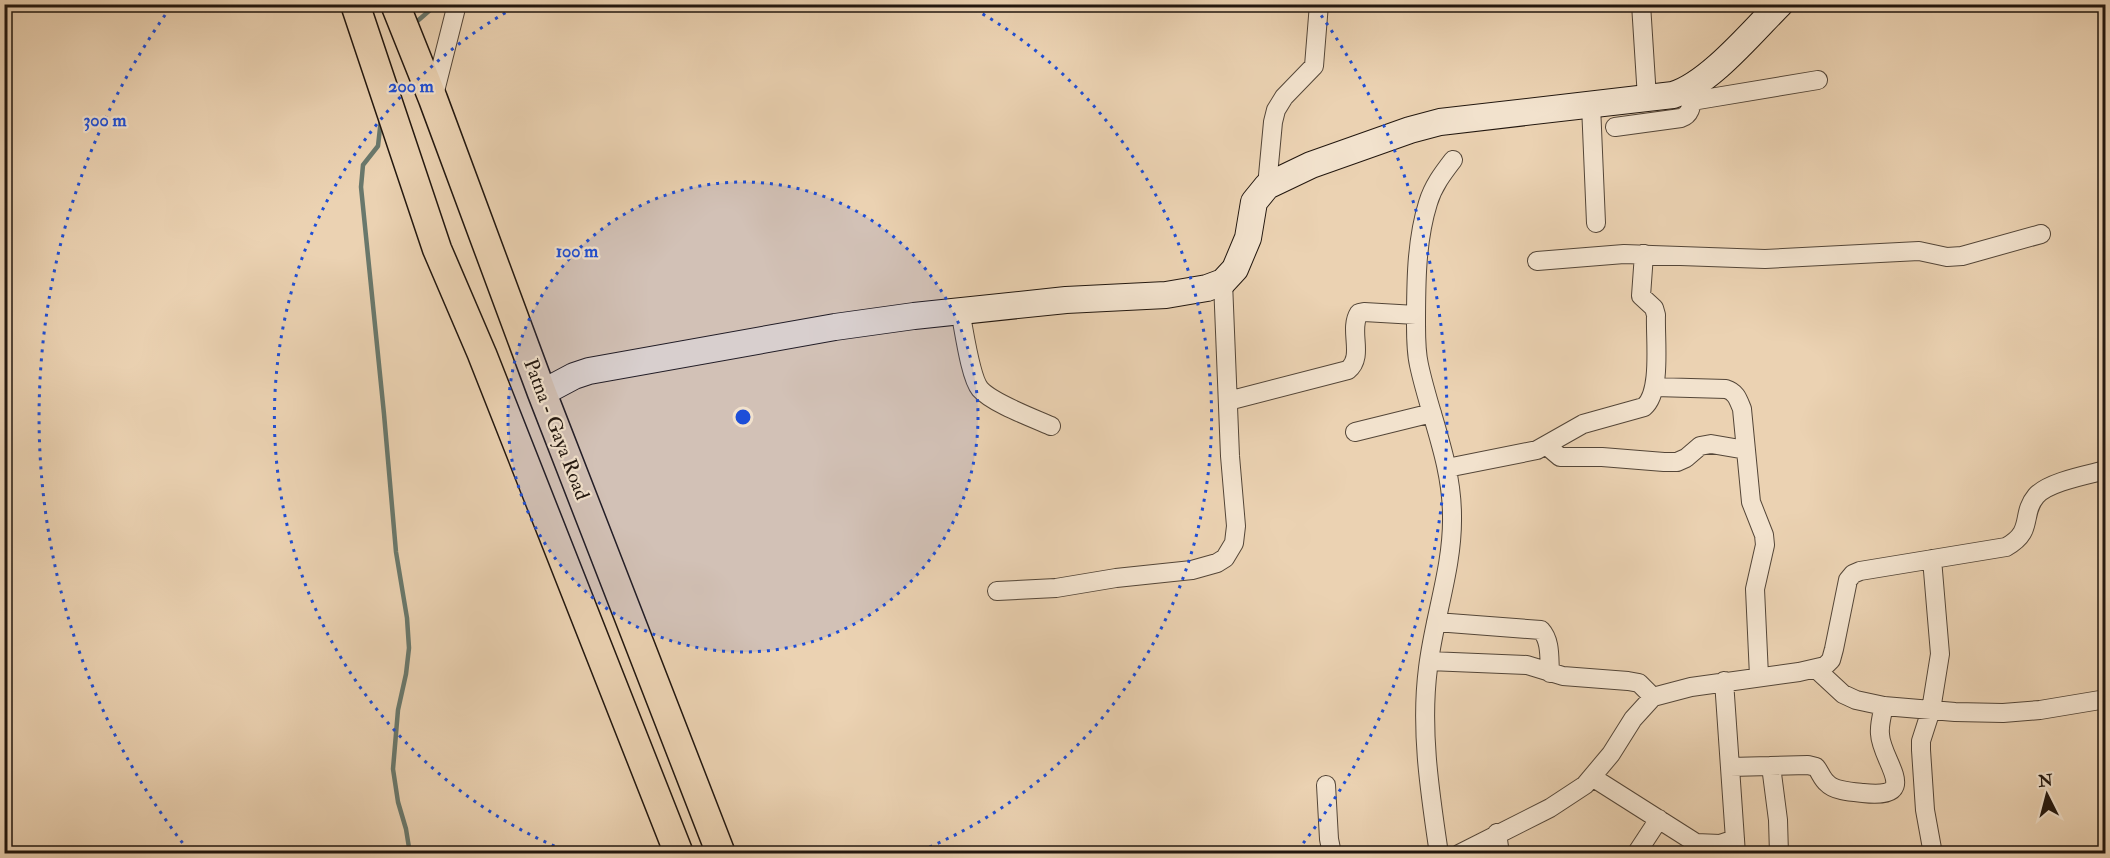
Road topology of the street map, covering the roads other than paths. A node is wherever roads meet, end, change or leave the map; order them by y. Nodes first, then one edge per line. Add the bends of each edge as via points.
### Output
1 (355, 4) edge
2 (395, 4) edge
3 (456, 4) edge
4 (1319, 4) edge
5 (1641, 4) edge
6 (1780, 4) edge
7 (1818, 80) dead end
8 (1693, 94) junction
9 (1647, 98) junction
10 (434, 99) junction
11 (1591, 105) junction
12 (1615, 126) dead end
13 (1453, 160) dead end
14 (1267, 186) junction
15 (1596, 223) dead end
16 (2041, 234) dead end
17 (1644, 254) junction
18 (1537, 261) dead end
19 (1223, 282) junction
20 (960, 311) junction
21 (1416, 315) junction
22 (1655, 387) junction
23 (542, 393) junction
24 (1228, 401) junction
25 (1432, 413) junction
26 (1051, 426) dead end
27 (1355, 432) dead end
28 (1547, 446) junction
29 (1746, 450) junction
30 (1447, 468) junction
31 (2106, 470) edge
32 (1932, 559) junction
33 (997, 591) dead end
34 (1436, 622) junction
35 (1429, 661) junction
36 (1816, 669) junction
37 (1550, 673) junction
38 (1759, 676) junction
39 (1724, 681) junction
40 (1653, 697) junction
41 (2106, 699) edge
42 (1884, 706) junction
43 (1931, 710) junction
44 (1771, 766) junction
45 (1730, 767) junction
46 (1592, 777) junction
47 (1326, 785) dead end
48 (1659, 819) junction
49 (1497, 834) junction
50 (1735, 846) edge
51 (679, 854) edge
52 (721, 854) edge
53 (1332, 854) edge
54 (1439, 854) edge
55 (1459, 854) edge
56 (1500, 854) edge
57 (1636, 854) edge
58 (1779, 854) edge
59 (1933, 854) edge

1 - 51 main road via 437,249
2 - 10 main road, Patna - Gaya Road
3 - 10 street
4 - 14 street via 1314,66 1284,97 1274,116
5 - 9 street
6 - 8 street
7 - 8 street
8 - 9 street
8 - 12 street via 1687,116
9 - 11 street
10 - 23 main road, Patna - Gaya Road
11 - 14 street via 1420,127 1311,165
11 - 15 street
13 - 21 street via 1434,187 1424,216
14 - 19 street via 1254,202 1241,257
16 - 17 street via 1947,257 1919,251 1765,259
17 - 18 street
17 - 22 street via 1641,296 1656,315
19 - 20 street via 1166,295
19 - 24 street
20 - 23 street via 835,327 589,371
20 - 26 street via 979,388
21 - 24 street via 1359,313 1354,323 1356,358 1348,370
21 - 25 street via 1418,363
22 - 28 street via 1644,407 1583,424
22 - 29 street via 1732,391 1742,409
23 - 52 main road, Patna - Gaya Road
24 - 33 street via 1236,526 1234,543 1225,558 1192,570 1056,588
25 - 27 street
25 - 30 street
28 - 29 street via 1560,457 1664,462 1677,462 1700,446 1711,444
28 - 30 street
29 - 38 street via 1750,502 1765,545 1755,589
30 - 34 street via 1452,531
31 - 32 street via 2061,483 2037,495 2023,533 2012,544
32 - 36 street via 1853,574 1846,586 1831,660
32 - 43 street via 1940,654
34 - 35 street
34 - 37 street via 1541,630 1548,644
35 - 37 street via 1527,665
35 - 54 street via 1425,736
36 - 38 street
36 - 42 street via 1844,694
37 - 40 street via 1639,683
38 - 39 street
39 - 40 street
39 - 45 street
40 - 46 street
41 - 43 street via 2040,710
42 - 43 street
42 - 44 street via 1880,735 1892,766 1892,790 1875,794 1853,792 1828,784 1813,766
43 - 59 street via 1921,750
44 - 45 street
44 - 58 street
45 - 50 street
46 - 48 street
46 - 49 street via 1550,808
47 - 53 street
48 - 50 street via 1696,843
48 - 57 street
49 - 55 street
49 - 56 street

